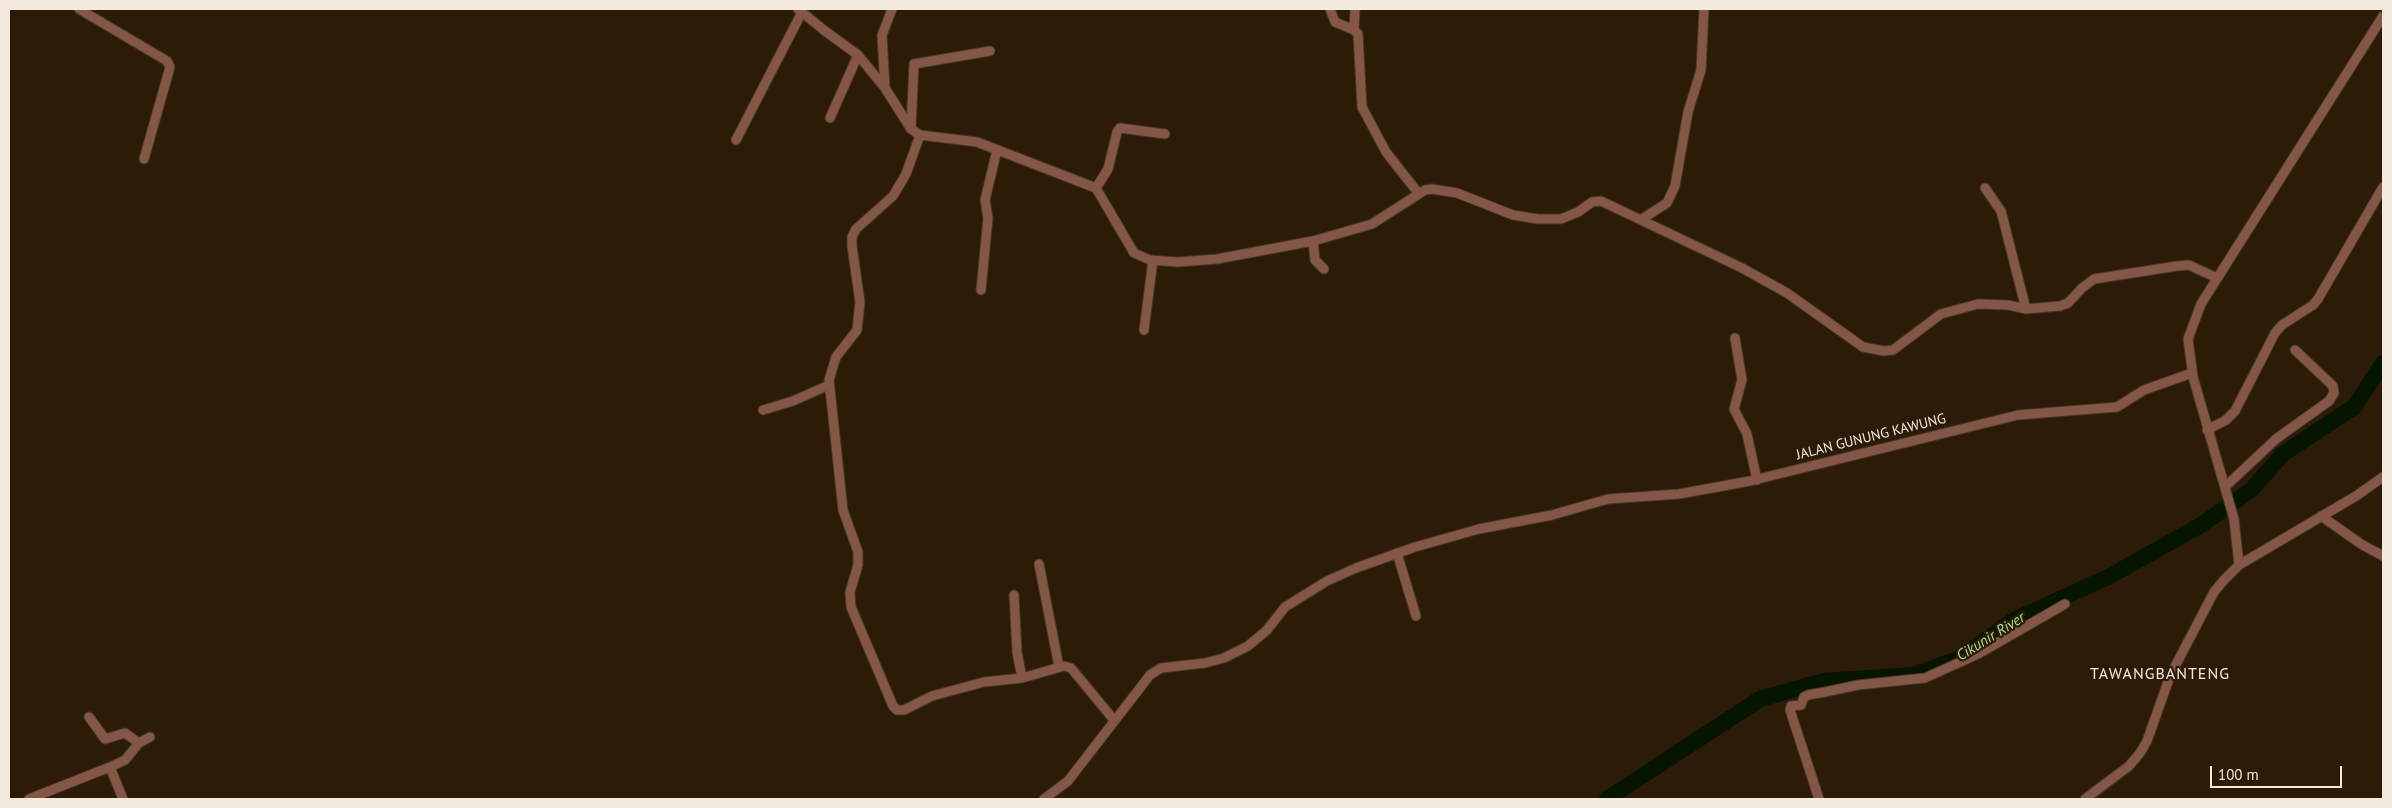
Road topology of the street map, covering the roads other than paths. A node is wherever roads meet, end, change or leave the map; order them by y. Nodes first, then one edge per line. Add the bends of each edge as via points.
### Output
1 (892, 9) edge
2 (1330, 9) edge
3 (1355, 9) edge
4 (1704, 9) edge
5 (84, 10) edge
6 (800, 10) edge
7 (2383, 16) edge
8 (1354, 30) junction
9 (990, 50) dead end
10 (858, 55) junction
11 (885, 88) junction
12 (830, 118) dead end
13 (912, 129) junction
14 (1165, 134) dead end
15 (920, 135) junction
16 (736, 140) dead end
17 (997, 150) junction
18 (144, 159) dead end
19 (2383, 187) edge
20 (1096, 188) junction
21 (1985, 188) dead end
22 (1419, 194) junction
23 (1642, 219) junction
24 (1313, 241) junction
25 (1153, 260) junction
26 (1324, 269) dead end
27 (2217, 278) junction
28 (981, 290) dead end
29 (2026, 309) junction
30 (1144, 330) dead end
31 (1735, 338) dead end
32 (2295, 350) dead end
33 (2192, 373) junction
34 (829, 385) junction
35 (762, 410) dead end
36 (2207, 430) junction
37 (2383, 477) edge
38 (1757, 480) junction
39 (2227, 491) junction
40 (2321, 516) junction
41 (1397, 553) junction
42 (2383, 556) edge
43 (1039, 564) dead end
44 (2239, 566) junction
45 (1014, 595) dead end
46 (2065, 604) dead end
47 (1416, 616) dead end
48 (1059, 666) junction
49 (1022, 678) junction
50 (89, 717) dead end
51 (1114, 720) junction
52 (150, 736) dead end
53 (139, 743) junction
54 (110, 767) junction
55 (29, 799) edge
56 (123, 799) edge
57 (1044, 799) edge
58 (1819, 799) edge
59 (2085, 799) edge

1 - 11 street via 882,36
2 - 8 street via 1335,22
3 - 8 street
4 - 23 street via 1701,70 1688,112 1675,186 1667,203
5 - 18 street via 166,61 170,67
6 - 10 street
6 - 16 street
7 - 27 street
8 - 22 street via 1360,41 1362,107 1386,152
9 - 13 street via 914,64
10 - 11 street
10 - 12 street
11 - 13 street
13 - 15 street
14 - 20 street via 1120,128 1108,169
15 - 17 street via 964,139
15 - 34 street via 909,167 893,196 856,229 852,237 860,302 857,330 836,357
17 - 20 street
17 - 28 street via 984,200 988,218
19 - 36 street via 2318,299 2275,332 2234,411 2226,420
20 - 25 street via 1134,253
21 - 29 street via 2001,210
22 - 23 street via 1432,189 1448,191 1513,215 1550,220 1561,219 1592,202 1602,201
22 - 24 street via 1372,224
23 - 29 street via 1742,268 1794,298 1863,346 1884,351 1893,350 1948,311 1990,303
24 - 25 street via 1217,259
24 - 26 street via 1315,260
25 - 30 street
27 - 29 street via 2189,265 2149,270 2094,279 2068,303
27 - 33 street via 2201,304 2188,339
31 - 38 street via 1742,380 1734,408 1747,434
32 - 39 street via 2334,386 2334,393 2329,401 2276,439
33 - 36 street
33 - 38 street, JALAN GUNUNG KAWUNG via 2144,390 2117,406 2018,415
34 - 35 street
34 - 49 street via 843,510 858,552 850,607 894,708 904,710 932,696 984,682
36 - 39 street
37 - 40 street
38 - 41 street, JALAN GUNUNG KAWUNG via 1679,494 1608,498 1552,515 1479,529
39 - 44 street
40 - 42 street
40 - 44 street
41 - 47 street
41 - 51 street, JALAN GUNUNG KAWUNG via 1334,578 1302,596 1285,607 1267,630 1248,646 1224,658 1161,668 1150,675
43 - 48 street
44 - 59 street via 2214,592 2192,632 2170,676 2140,753 2129,766
45 - 49 street
46 - 58 street via 1936,674 1808,695 1801,705 1791,706
48 - 49 street
48 - 51 street via 1071,668
50 - 53 street via 105,739 125,733
51 - 57 street, JALAN GUNUNG KAWUNG via 1068,781
52 - 53 street
53 - 54 street via 125,760
54 - 55 street
54 - 56 street

